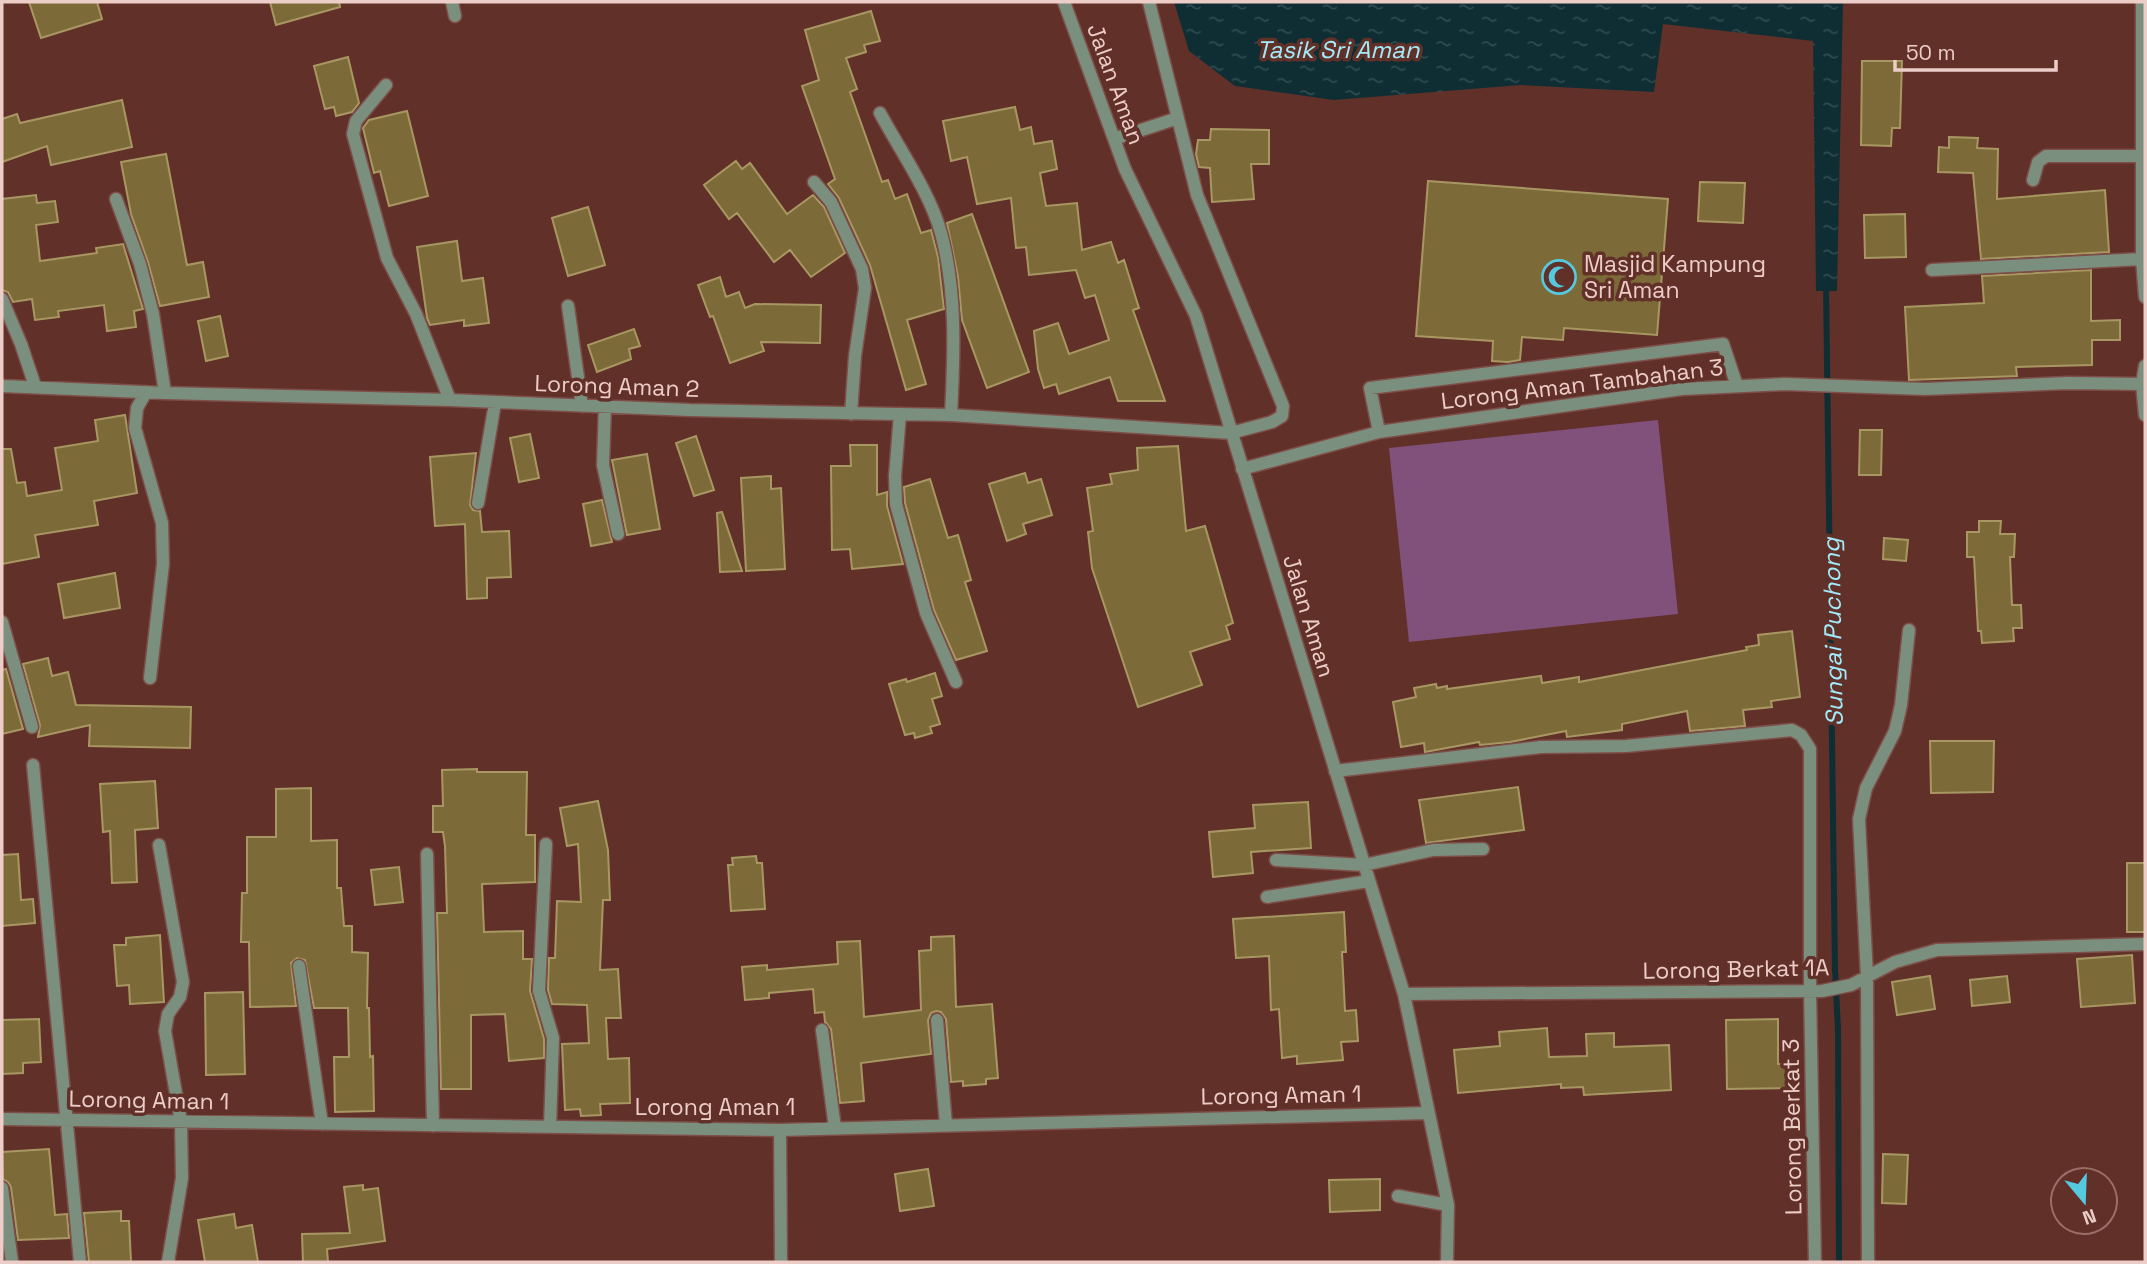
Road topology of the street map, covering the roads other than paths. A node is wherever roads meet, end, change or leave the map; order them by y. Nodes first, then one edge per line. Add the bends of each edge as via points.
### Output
1 (452, 2) edge
2 (1064, 2) edge
3 (1149, 2) edge
4 (2141, 2) edge
5 (455, 16) dead end
6 (386, 85) dead end
7 (880, 113) dead end
8 (1178, 118) junction
9 (1114, 139) junction
10 (2143, 156) junction
11 (2033, 180) dead end
12 (814, 182) dead end
13 (116, 199) dead end
14 (2144, 215) edge
15 (2142, 259) junction
16 (1932, 270) dead end
17 (2145, 296) edge
18 (2, 299) edge
19 (568, 306) dead end
20 (2145, 366) edge
21 (2142, 384) junction
22 (2, 386) edge
23 (35, 386) junction
24 (1737, 386) junction
25 (146, 392) junction
26 (165, 393) junction
27 (450, 400) junction
28 (495, 403) junction
29 (605, 405) junction
30 (582, 406) junction
31 (851, 414) junction
32 (900, 414) junction
33 (951, 415) junction
34 (2145, 415) edge
35 (1379, 432) junction
36 (1231, 433) junction
37 (1242, 469) junction
38 (478, 503) dead end
39 (618, 534) dead end
40 (2, 622) edge
41 (1909, 630) dead end
42 (150, 678) dead end
43 (956, 682) dead end
44 (32, 727) dead end
45 (33, 765) dead end
46 (1335, 771) junction
47 (546, 844) dead end
48 (159, 845) dead end
49 (1483, 849) dead end
50 (427, 853) dead end
51 (1276, 860) dead end
52 (1364, 865) junction
53 (1369, 881) junction
54 (1267, 897) dead end
55 (2145, 944) edge
56 (299, 966) dead end
57 (1867, 976) junction
58 (1816, 990) junction
59 (1404, 994) junction
60 (937, 1020) dead end
61 (822, 1030) dead end
62 (1428, 1113) junction
63 (67, 1118) junction
64 (2, 1119) edge
65 (181, 1122) junction
66 (321, 1124) junction
67 (946, 1125) junction
68 (432, 1126) junction
69 (550, 1127) junction
70 (835, 1128) junction
71 (780, 1130) junction
72 (2, 1188) edge
73 (1398, 1196) dead end
74 (1448, 1205) junction
75 (12, 1262) edge
76 (80, 1262) edge
77 (168, 1262) edge
78 (781, 1262) edge
79 (1447, 1262) edge
80 (1815, 1262) edge
81 (1868, 1262) edge

1 - 5 street
2 - 9 street, Jalan Aman
3 - 8 street
4 - 10 street
6 - 27 street via 356,121 353,134 387,258 416,314
7 - 33 street via 941,231 953,315
8 - 9 street
8 - 36 street, Lorong Aman 2 via 1197,195 1283,406 1282,416 1272,422
9 - 36 street, Jalan Aman via 1196,316
10 - 11 street via 2046,156 2038,162
10 - 14 street
12 - 31 street via 831,202 862,269 865,288
13 - 26 street via 150,302
14 - 15 street
15 - 16 street
15 - 17 street
18 - 23 street
19 - 30 street
20 - 21 street
21 - 24 street, Lorong Aman Tambahan 3 via 1925,389
21 - 34 street
22 - 23 street, Lorong Aman 2
23 - 25 street, Lorong Aman 2
24 - 35 street, Lorong Aman Tambahan 3 via 1682,389
24 - 35 street via 1723,344 1413,382 1370,388
25 - 26 street, Lorong Aman 2
25 - 42 street via 137,408 135,428 162,523 163,564
26 - 27 street, Lorong Aman 2
27 - 28 street, Lorong Aman 2
28 - 30 street, Lorong Aman 2
28 - 38 street
29 - 30 street, Lorong Aman 2
29 - 31 street, Lorong Aman 2
29 - 39 street via 603,465
31 - 32 street, Lorong Aman 2
32 - 33 street, Lorong Aman 2
32 - 43 street via 896,504 926,612
33 - 36 street, Lorong Aman 2
35 - 37 street, Lorong Aman Tambahan 3
36 - 37 street, Jalan Aman
37 - 46 street, Jalan Aman
40 - 44 street
41 - 57 street via 1895,731 1866,788 1859,819
45 - 63 street
46 - 52 street, Jalan Aman
46 - 58 street, Lorong Berkat 3 via 1541,747 1626,746 1792,730 1810,748
47 - 69 street via 539,991 554,1038
48 - 65 street via 183,982 165,1031
49 - 52 street via 1433,850
50 - 68 street
51 - 52 street
52 - 53 street, Jalan Aman
53 - 54 street
53 - 59 street, Jalan Aman
55 - 57 street, Lorong Berkat 1A via 1937,950
56 - 66 street
57 - 58 street, Lorong Berkat 1A via 1851,985
57 - 81 street
58 - 59 street, Lorong Berkat 1A
58 - 80 street, Lorong Berkat 3
59 - 62 street, Jalan Aman
60 - 67 street
61 - 70 street
62 - 67 street, Lorong Aman 1
62 - 74 street, Jalan Aman
63 - 64 street, Lorong Aman 1
63 - 65 street, Lorong Aman 1
63 - 76 street
65 - 66 street, Lorong Aman 1
65 - 77 street via 182,1178
66 - 68 street, Lorong Aman 1
67 - 70 street, Lorong Aman 1
68 - 69 street, Lorong Aman 1
69 - 71 street, Lorong Aman 1
70 - 71 street, Lorong Aman 1
71 - 78 street
72 - 75 street
73 - 74 street
74 - 79 street, Jalan Aman

